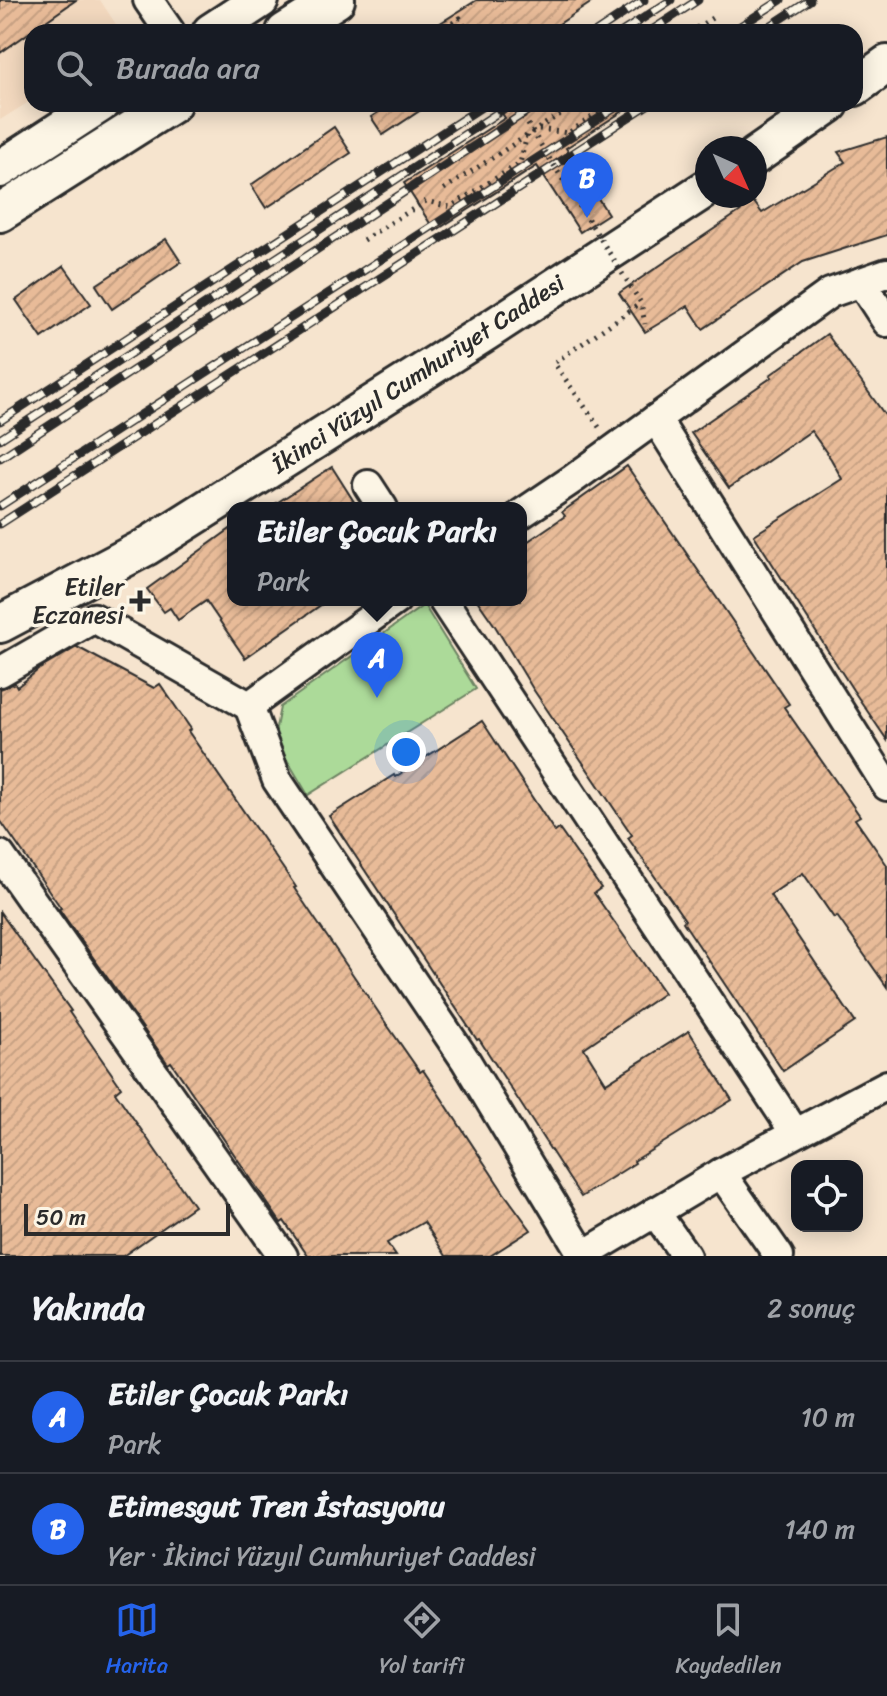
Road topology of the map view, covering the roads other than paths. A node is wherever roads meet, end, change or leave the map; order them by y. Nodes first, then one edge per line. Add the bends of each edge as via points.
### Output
1 (148, 0) edge
2 (260, 0) edge
3 (336, 0) edge
4 (164, 24) edge
5 (223, 24) edge
6 (298, 24) edge
7 (887, 64) edge
8 (863, 81) edge
9 (88, 112) edge
10 (159, 112) edge
11 (818, 112) edge
12 (767, 148) edge
13 (0, 169) edge
14 (695, 196) edge
15 (0, 213) edge
16 (874, 278) edge
17 (887, 322) edge
18 (656, 419) junction
19 (527, 510) edge
20 (388, 606) edge
21 (447, 606) edge
22 (0, 624) edge
23 (0, 672) edge
24 (249, 706) junction
25 (887, 786) edge
26 (0, 855) edge
27 (887, 1085) edge
28 (795, 1133) junction
29 (721, 1173) junction
30 (655, 1212) junction
31 (283, 1256) edge
32 (582, 1256) edge
33 (686, 1256) edge
34 (779, 1256) edge

1 - 4 street
2 - 5 main road
3 - 6 main road
7 - 8 main road
9 - 13 main road
10 - 15 main road
11 - 12 main road
14 - 22 main road, İkinci Yüzyıl Cumhuriyet Caddesi via 146,547
16 - 17 street
16 - 18 street via 830,293
18 - 19 street
18 - 25 street
20 - 24 street
21 - 28 street
23 - 24 street via 94,618
24 - 32 street via 277,780 466,1061
26 - 31 street
27 - 28 street
28 - 29 street
29 - 30 street
29 - 34 street
30 - 32 street
30 - 33 street

